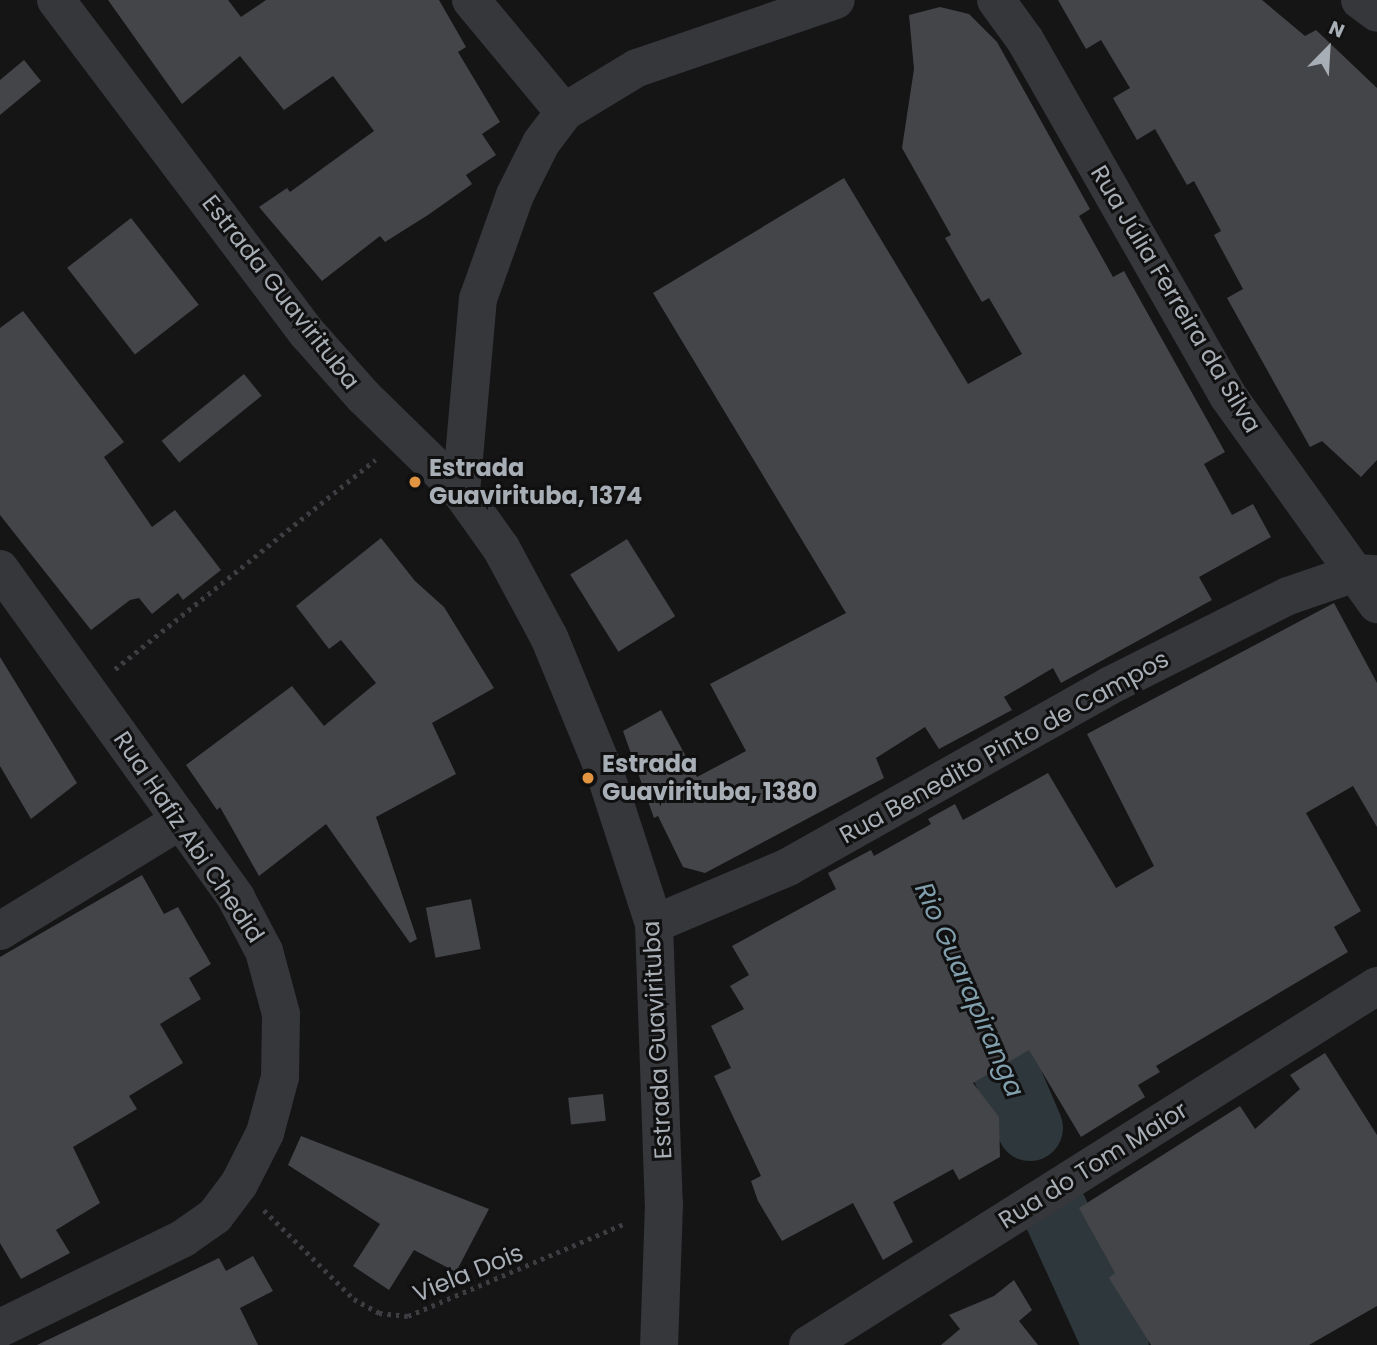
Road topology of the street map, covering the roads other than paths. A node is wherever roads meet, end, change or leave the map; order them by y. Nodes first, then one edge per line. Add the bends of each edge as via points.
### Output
1 (56, 0) edge
2 (471, 0) edge
3 (836, 0) edge
4 (996, 0) edge
5 (1360, 0) edge
6 (1377, 13) edge
7 (564, 112) junction
8 (461, 492) junction
9 (0, 569) edge
10 (1366, 574) edge
11 (1377, 604) edge
12 (181, 820) junction
13 (654, 924) junction
14 (0, 931) edge
15 (1377, 986) edge
16 (0, 1328) edge
17 (659, 1345) edge
18 (808, 1345) edge

1 - 8 street, Estrada Guavirituba via 308,334
2 - 7 street
3 - 7 street via 636,68
4 - 10 street, Rua Júlia Ferreira da Silva via 1025,40 1228,396
5 - 6 street
7 - 8 street via 541,143 515,195 478,299
8 - 13 street, Estrada Guavirituba via 501,548 549,637 609,785
9 - 12 street, Rua Hafiz Abi Chedid
10 - 11 street, Rua Júlia Ferreira da Silva
10 - 13 street, Rua Benedito Pinto de Campos via 1320,582 1246,617 1109,686 788,867
12 - 14 street
12 - 16 street, Rua Hafiz Abi Chedid via 236,898 264,951 281,1014 280,1077 265,1133 239,1184 215,1216 184,1238
13 - 17 street, Estrada Guavirituba via 664,1204
15 - 18 street, Rua do Tom Maior

